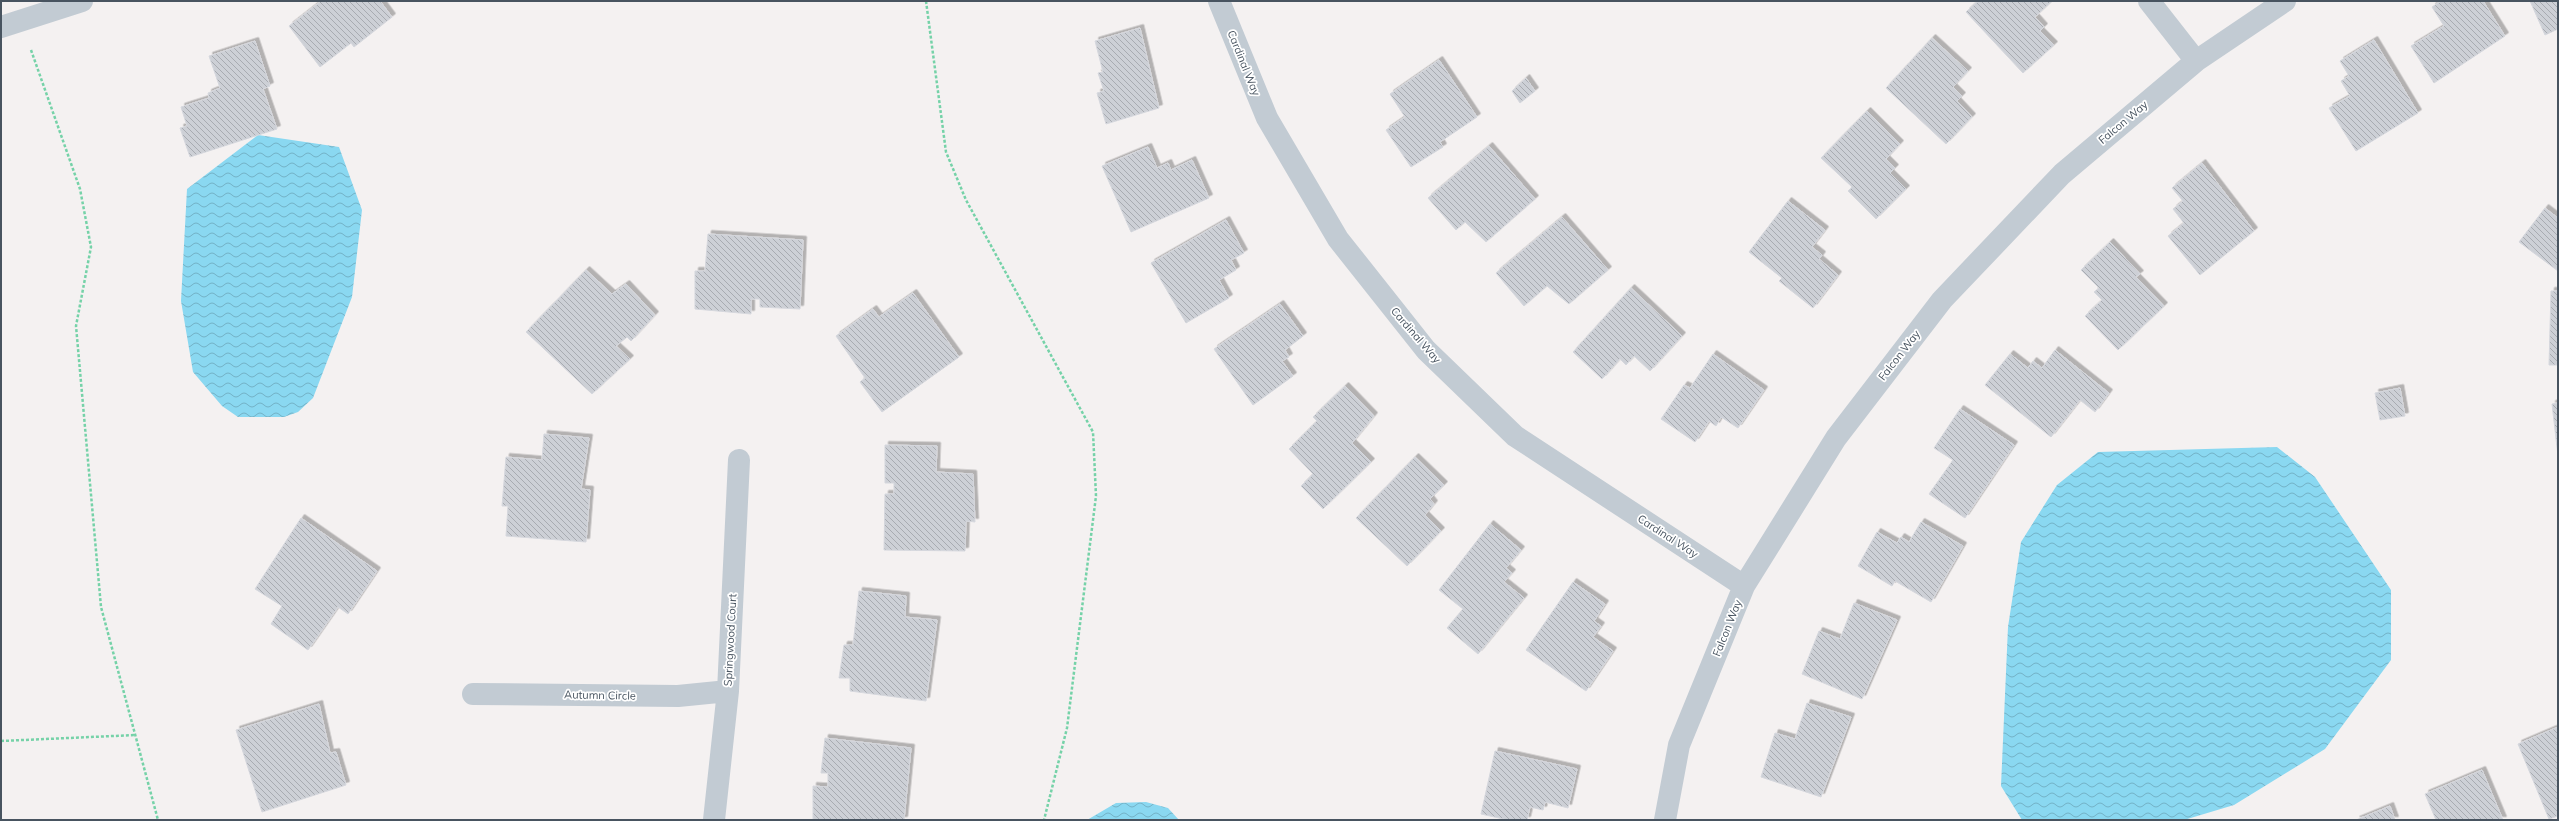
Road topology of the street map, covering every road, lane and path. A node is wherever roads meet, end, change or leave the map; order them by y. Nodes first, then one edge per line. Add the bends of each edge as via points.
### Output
1 (82, 1) edge
2 (926, 1) edge
3 (1219, 1) edge
4 (2149, 1) edge
5 (2285, 1) edge
6 (11, 24) edge
7 (2196, 61) junction
8 (739, 460) dead end
9 (1744, 586) junction
10 (728, 691) junction
11 (473, 694) dead end
12 (136, 735) junction
13 (1, 741) edge
14 (158, 820) edge
15 (714, 820) edge
16 (1044, 820) edge
17 (1664, 820) edge

1 - 6 street
2 - 16 path via 946,152 966,200 1093,432 1096,496 1067,728
3 - 9 street, Cardinal Way via 1267,118 1334,232 1426,350 1515,436
4 - 7 street
5 - 7 street, Falcon Way
6 - 12 path via 80,189 91,247 76,326 101,607
7 - 9 street, Falcon Way via 2062,174 1942,300 1836,438
8 - 10 street, Springwood Court
9 - 17 street, Falcon Way via 1679,745
10 - 11 street, Autumn Circle via 678,696
10 - 15 street, Springwood Court
12 - 13 path
12 - 14 path

